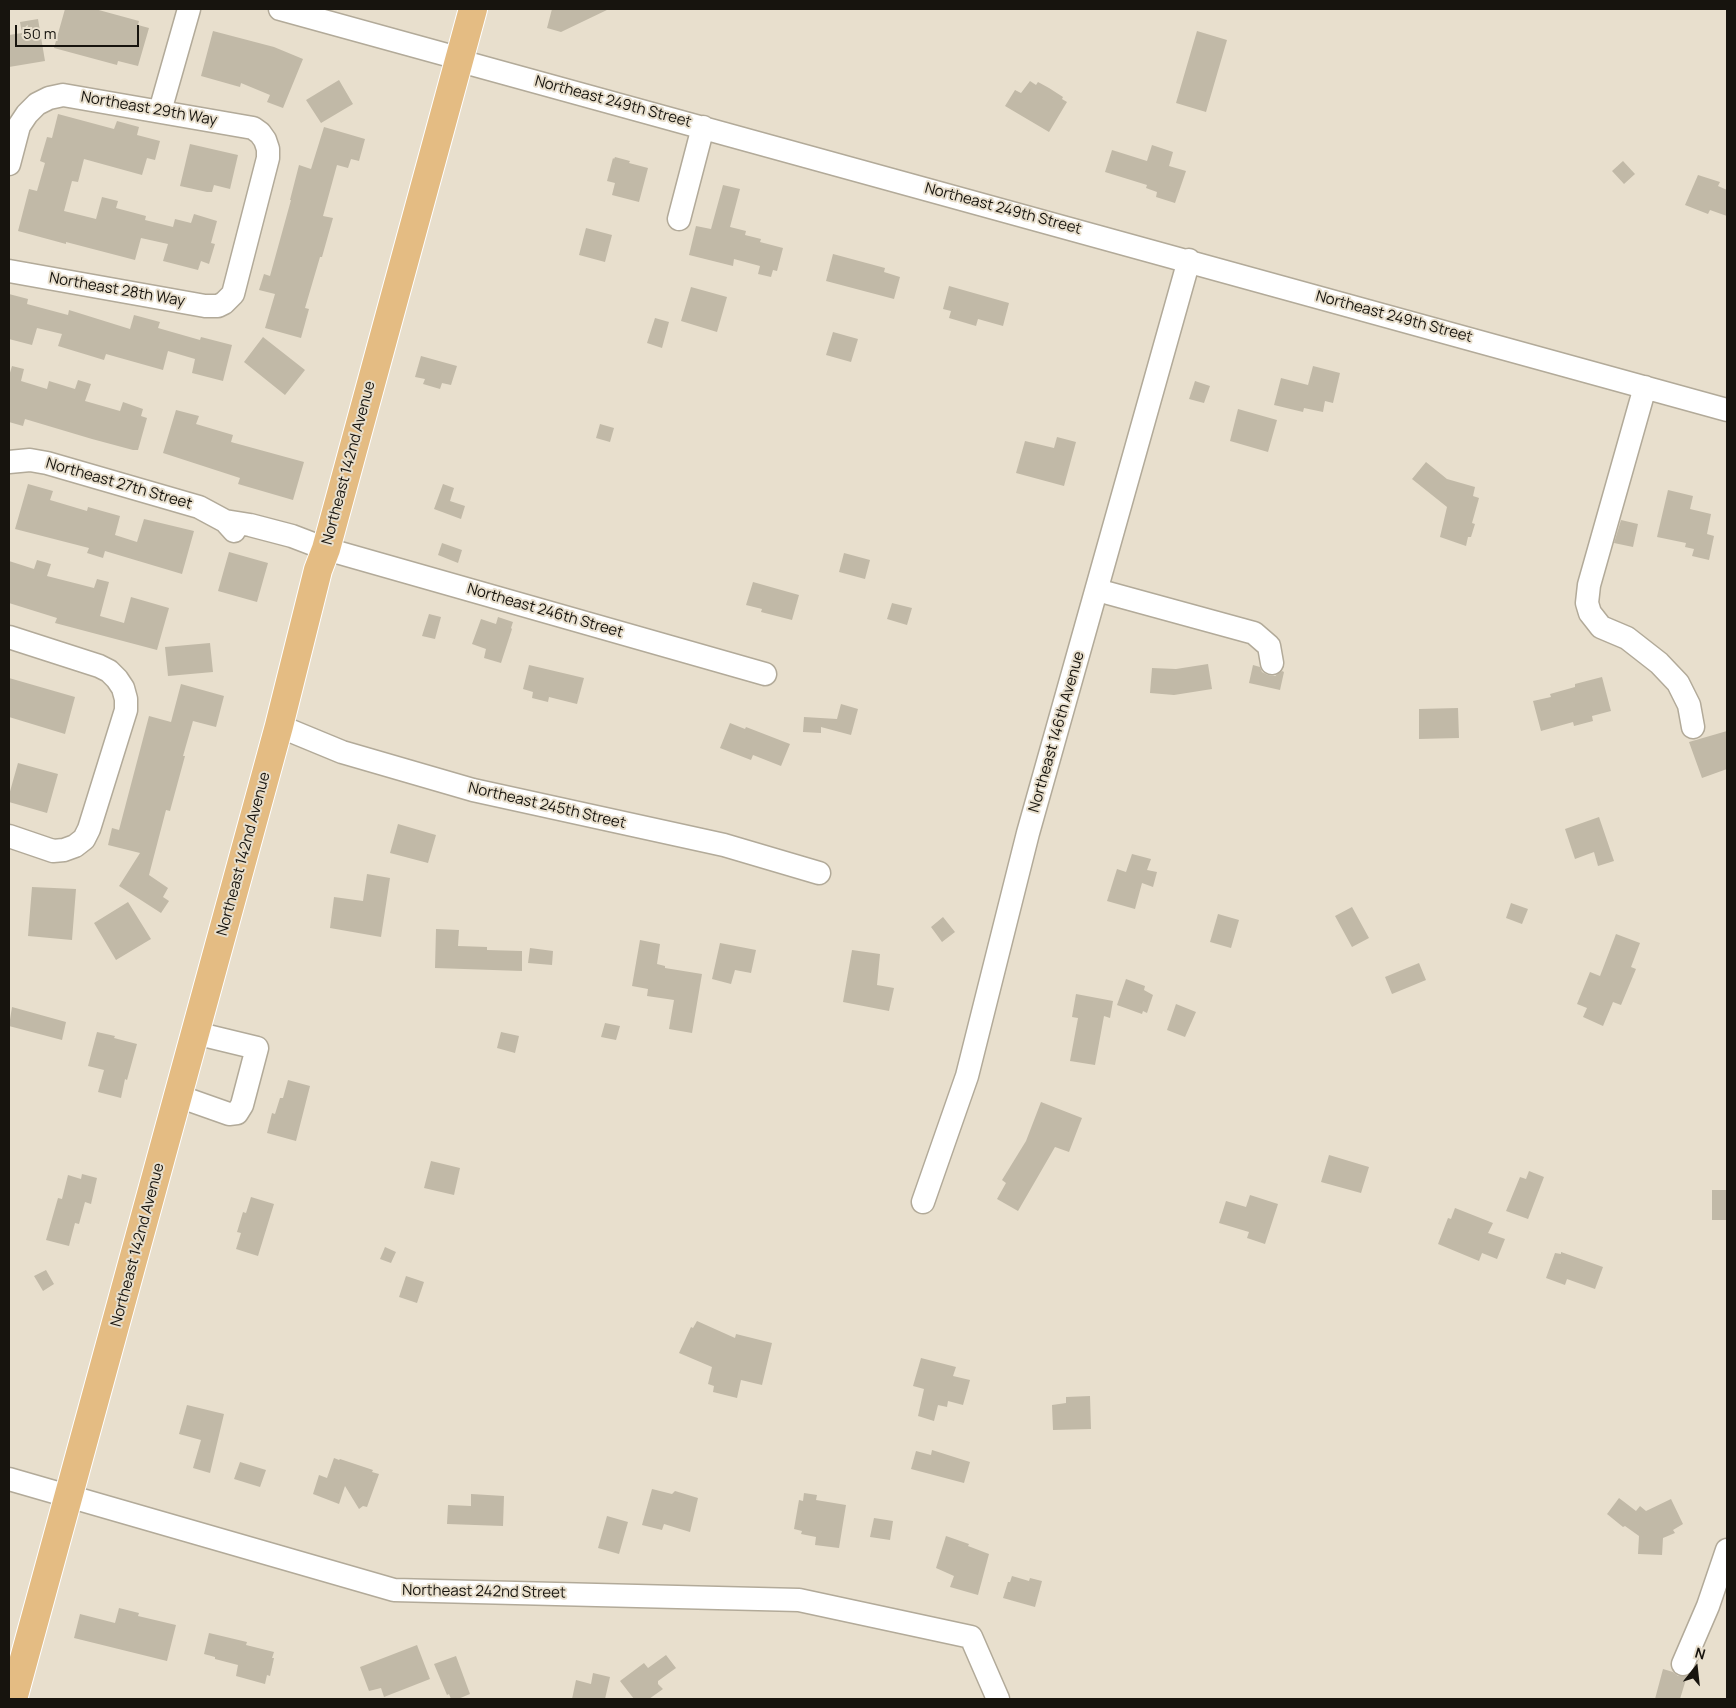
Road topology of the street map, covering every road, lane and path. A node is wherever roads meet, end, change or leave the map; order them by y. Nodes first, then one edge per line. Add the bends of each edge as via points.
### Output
1 (189, 9) edge
2 (280, 9) edge
3 (473, 9) edge
4 (458, 58) junction
5 (160, 111) junction
6 (704, 127) junction
7 (9, 164) edge
8 (679, 219) dead end
9 (1189, 260) junction
10 (9, 270) edge
11 (224, 303) joint
12 (1645, 386) junction
13 (1727, 410) edge
14 (9, 462) edge
15 (326, 549) junction
16 (1097, 590) junction
17 (9, 637) edge
18 (1272, 663) dead end
19 (765, 674) dead end
20 (279, 726) junction
21 (1692, 727) dead end
22 (9, 836) edge
23 (819, 873) dead end
24 (196, 1033) junction
25 (178, 1096) junction
26 (924, 1202) dead end
27 (9, 1479) edge
28 (69, 1496) junction
29 (1727, 1550) edge
30 (1683, 1664) dead end
31 (13, 1699) edge
32 (998, 1699) edge

1 - 5 street
2 - 4 street, Northeast 249th Street
3 - 4 main road, Northeast 142nd Avenue
4 - 6 street, Northeast 249th Street
4 - 15 main road, Northeast 142nd Avenue
5 - 7 street, Northeast 29th Way via 63,95 49,98 26,114 19,126
5 - 11 street, Northeast 29th Way via 253,128 265,140 268,158 233,294
6 - 8 street
6 - 9 street, Northeast 249th Street
9 - 12 street, Northeast 249th Street
9 - 16 street, Northeast 146th Avenue
10 - 11 street, Northeast 28th Way via 212,307
12 - 13 street, Northeast 249th Street
12 - 21 street via 1589,585 1587,603 1590,613 1601,626 1627,638 1678,683 1689,705
14 - 15 street, Northeast 27th Street via 30,460 47,463 199,507 225,521 292,536
15 - 19 street, Northeast 246th Street
15 - 20 main road, Northeast 142nd Avenue
16 - 18 street via 1254,633 1269,646
16 - 26 street, Northeast 146th Avenue via 1028,833 967,1076
17 - 22 street via 109,671 117,678 126,699 126,710 84,839 64,850 53,850
20 - 23 street, Northeast 245th Street via 342,752 473,790 724,845
20 - 24 main road, Northeast 142nd Avenue
24 - 25 main road, Northeast 142nd Avenue
24 - 25 street via 257,1048 242,1105 237,1113 229,1114
25 - 28 main road, Northeast 142nd Avenue
27 - 28 street, Northeast 242nd Street
28 - 31 main road, Northeast 142nd Avenue
28 - 32 street, Northeast 242nd Street via 394,1590 799,1600 971,1637
29 - 30 street

